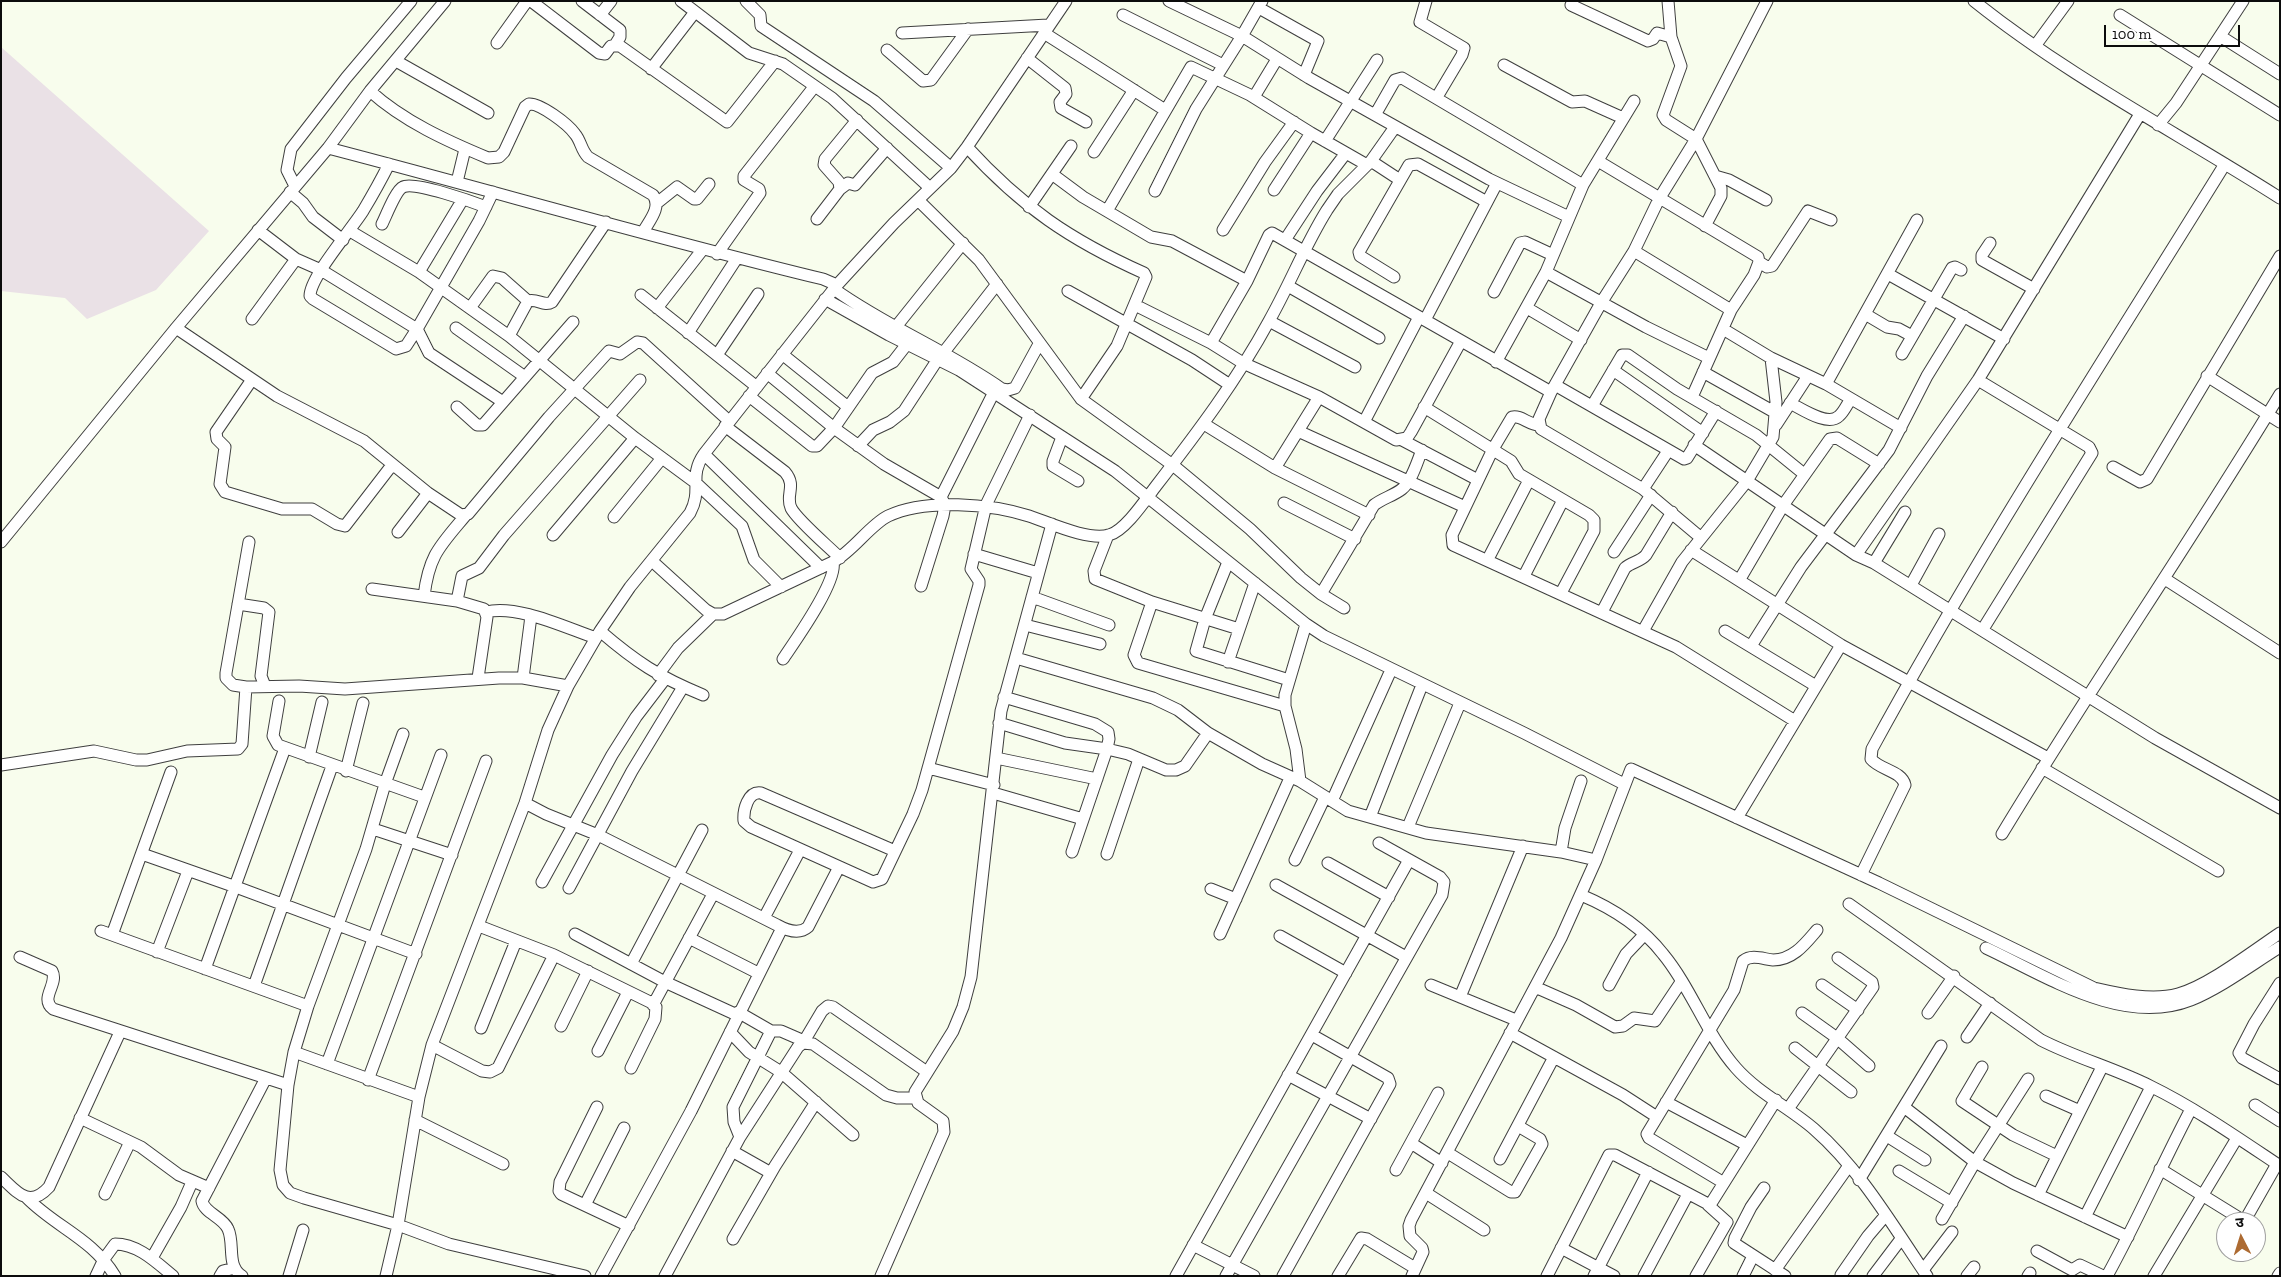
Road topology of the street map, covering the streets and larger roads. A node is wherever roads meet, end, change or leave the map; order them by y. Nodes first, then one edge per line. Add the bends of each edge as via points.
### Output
1 (411, 1) edge
2 (445, 1) edge
3 (526, 1) edge
4 (531, 1) edge
5 (582, 1) edge
6 (611, 1) edge
7 (746, 1) edge
8 (1066, 1) edge
9 (1169, 1) edge
10 (1426, 1) edge
11 (1668, 1) edge
12 (1767, 1) edge
13 (1974, 1) edge
14 (2068, 1) edge
15 (2242, 1) edge
16 (689, 5) edge
17 (1260, 5) edge
18 (1570, 5) dead end
19 (759, 6) edge
20 (600, 15) junction
21 (1123, 15) dead end
22 (2120, 15) dead end
23 (968, 29) junction
24 (1046, 29) junction
25 (902, 33) dead end
26 (1242, 36) junction
27 (2220, 36) junction
28 (1671, 37) junction
29 (496, 43) dead end
30 (615, 45) junction
31 (2035, 46) junction
32 (887, 50) dead end
33 (1027, 58) junction
34 (1277, 59) junction
35 (1377, 60) dead end
36 (396, 61) junction
37 (775, 61) junction
38 (1223, 65) junction
39 (1504, 65) dead end
40 (2200, 66) junction
41 (651, 69) junction
42 (2280, 74) edge
43 (1304, 75) junction
44 (1216, 78) junction
45 (814, 87) junction
46 (1134, 90) junction
47 (370, 91) junction
48 (1254, 97) junction
49 (1437, 98) junction
50 (1350, 101) junction
51 (1634, 101) dead end
52 (1165, 110) junction
53 (488, 113) dead end
54 (2140, 114) junction
55 (1375, 115) junction
56 (2280, 115) edge
57 (1623, 118) junction
58 (857, 120) junction
59 (1086, 122) dead end
60 (1294, 122) junction
61 (2158, 125) junction
62 (1395, 127) junction
63 (1311, 133) junction
64 (1696, 139) junction
65 (1325, 141) junction
66 (1071, 146) dead end
67 (967, 147) junction
68 (328, 148) junction
69 (887, 148) junction
70 (465, 149) junction
71 (1094, 152) dead end
72 (1346, 153) junction
73 (1598, 161) junction
74 (1369, 163) junction
75 (389, 164) junction
76 (2225, 164) junction
77 (951, 168) junction
78 (1052, 174) junction
79 (1715, 176) junction
80 (1400, 180) junction
81 (457, 182) junction
82 (1497, 183) junction
83 (709, 184) dead end
84 (1583, 185) junction
85 (930, 188) junction
86 (840, 189) junction
87 (1274, 190) dead end
88 (1155, 191) dead end
89 (493, 192) junction
90 (297, 195) junction
91 (2280, 198) edge
92 (463, 199) junction
93 (1659, 199) junction
94 (918, 200) junction
95 (1766, 200) dead end
96 (1487, 202) junction
97 (657, 203) junction
98 (486, 207) junction
99 (1028, 207) junction
100 (1107, 211) junction
101 (1569, 217) junction
102 (817, 219) dead end
103 (1831, 220) dead end
104 (1917, 220) dead end
105 (606, 222) junction
106 (382, 224) dead end
107 (1705, 226) junction
108 (258, 230) junction
109 (1223, 230) dead end
110 (643, 232) junction
111 (346, 235) junction
112 (1285, 240) junction
113 (1990, 242) dead end
114 (963, 243) junction
115 (702, 249) junction
116 (1634, 251) junction
117 (1305, 252) junction
118 (717, 254) junction
119 (1553, 255) junction
120 (2280, 256) edge
121 (296, 258) junction
122 (737, 258) junction
123 (1366, 260) junction
124 (1759, 262) junction
125 (321, 270) junction
126 (1961, 270) dead end
127 (419, 272) junction
128 (1546, 272) junction
129 (1888, 274) junction
130 (1394, 277) dead end
131 (1354, 279) junction
132 (1247, 281) junction
133 (997, 284) junction
134 (1288, 286) junction
135 (440, 287) junction
136 (2034, 289) junction
137 (1068, 291) dead end
138 (831, 292) junction
139 (1494, 292) dead end
140 (758, 294) dead end
141 (641, 295) dead end
142 (1934, 299) junction
143 (528, 301) junction
144 (1601, 303) junction
145 (1135, 305) junction
146 (470, 308) junction
147 (657, 308) junction
148 (1527, 308) junction
149 (1731, 310) junction
150 (1865, 314) junction
151 (1964, 316) junction
152 (252, 319) dead end
153 (1422, 319) junction
154 (1269, 321) junction
155 (573, 322) dead end
156 (1127, 325) junction
157 (176, 328) junction
158 (456, 328) dead end
159 (895, 328) junction
160 (417, 329) junction
161 (1723, 330) junction
162 (688, 332) junction
163 (509, 336) junction
164 (1912, 336) junction
165 (1380, 338) dead end
166 (2004, 339) junction
167 (1581, 340) junction
168 (1461, 341) junction
169 (1211, 343) junction
170 (907, 344) junction
171 (1039, 344) junction
172 (782, 354) junction
173 (1902, 354) dead end
174 (717, 355) junction
175 (941, 356) junction
176 (1709, 358) junction
177 (1771, 358) junction
178 (539, 361) junction
179 (1243, 362) junction
180 (1496, 362) junction
181 (1354, 367) dead end
182 (1614, 370) junction
183 (1703, 372) junction
184 (767, 373) junction
185 (1808, 376) junction
186 (2206, 376) junction
187 (525, 377) junction
188 (640, 380) dead end
189 (1978, 380) junction
190 (251, 381) junction
191 (1826, 384) junction
192 (1230, 385) junction
193 (1553, 388) junction
194 (574, 389) junction
195 (753, 391) junction
196 (994, 392) junction
197 (2280, 394) edge
198 (1319, 397) junction
199 (1692, 397) junction
200 (1081, 399) junction
201 (1851, 399) junction
202 (502, 402) junction
203 (1790, 403) junction
204 (1592, 406) junction
205 (457, 407) dead end
206 (848, 407) junction
207 (1424, 407) junction
208 (1716, 411) junction
209 (1776, 413) junction
210 (1030, 415) junction
211 (2267, 415) junction
212 (609, 416) junction
213 (1364, 422) junction
214 (2280, 422) edge
215 (727, 424) junction
216 (1204, 424) junction
217 (1539, 425) junction
218 (1776, 425) junction
219 (834, 428) junction
220 (1901, 428) junction
221 (1298, 431) junction
222 (2059, 431) junction
223 (1702, 433) junction
224 (1062, 437) junction
225 (635, 438) junction
226 (1402, 440) junction
227 (1694, 445) junction
228 (1770, 445) junction
229 (858, 446) junction
230 (1493, 449) junction
231 (1422, 450) junction
232 (1668, 451) junction
233 (704, 454) junction
234 (662, 458) junction
235 (1879, 464) junction
236 (392, 465) junction
237 (1174, 466) junction
238 (2113, 467) dead end
239 (1275, 468) junction
240 (1804, 474) junction
241 (1478, 480) junction
242 (1529, 480) junction
243 (1078, 481) dead end
244 (1747, 481) junction
245 (1408, 482) junction
246 (696, 483) junction
247 (1153, 490) junction
248 (1647, 492) junction
249 (428, 493) junction
250 (1563, 500) junction
251 (943, 501) junction
252 (1284, 503) dead end
253 (1784, 504) junction
254 (986, 505) junction
255 (1466, 507) junction
256 (1672, 512) junction
257 (1905, 512) dead end
258 (1369, 515) junction
259 (464, 516) junction
260 (614, 517) dead end
261 (1052, 524) junction
262 (398, 532) dead end
263 (553, 534) dead end
264 (1825, 534) junction
265 (1939, 534) dead end
266 (1108, 535) junction
267 (1700, 537) junction
268 (1355, 539) junction
269 (1, 542) edge
270 (249, 542) dead end
271 (1691, 550) junction
272 (1614, 552) dead end
273 (974, 554) junction
274 (1856, 555) junction
275 (1488, 559) junction
276 (837, 560) junction
277 (652, 561) junction
278 (1228, 562) junction
279 (1874, 563) junction
280 (821, 568) junction
281 (1038, 573) junction
282 (1524, 576) junction
283 (1740, 579) junction
284 (2165, 579) junction
285 (1255, 583) junction
286 (1911, 585) junction
287 (921, 586) dead end
288 (781, 587) junction
289 (372, 589) dead end
290 (1561, 593) junction
291 (1321, 594) junction
292 (424, 596) junction
293 (1032, 597) junction
294 (457, 602) junction
295 (1152, 602) junction
296 (1777, 603) junction
297 (238, 604) junction
298 (1344, 608) dead end
299 (1951, 610) junction
300 (486, 612) junction
301 (1602, 612) junction
302 (713, 614) junction
303 (531, 616) junction
304 (1205, 619) junction
305 (1025, 624) junction
306 (1306, 624) junction
307 (1109, 625) dead end
308 (1239, 628) junction
309 (1983, 629) junction
310 (1643, 631) junction
311 (1725, 631) dead end
312 (598, 634) junction
313 (1100, 644) dead end
314 (1841, 645) junction
315 (1751, 646) junction
316 (2280, 653) edge
317 (1016, 658) junction
318 (783, 659) dead end
319 (1228, 662) junction
320 (1391, 670) junction
321 (661, 677) junction
322 (478, 678) junction
323 (523, 678) junction
324 (1289, 680) junction
325 (1908, 682) junction
326 (1422, 685) junction
327 (265, 686) junction
328 (568, 686) junction
329 (1816, 686) junction
330 (246, 687) junction
331 (683, 687) junction
332 (2089, 695) junction
333 (703, 696) dead end
334 (1004, 697) junction
335 (279, 701) dead end
336 (322, 702) dead end
337 (363, 703) dead end
338 (1460, 703) junction
339 (1285, 706) junction
340 (1795, 721) junction
341 (999, 723) junction
342 (1208, 733) junction
343 (403, 734) dead end
344 (285, 748) junction
345 (1107, 749) junction
346 (441, 755) dead end
347 (309, 757) junction
348 (996, 758) junction
349 (1139, 759) junction
350 (486, 761) dead end
351 (2045, 763) junction
352 (1, 765) edge
353 (332, 766) junction
354 (928, 768) junction
355 (346, 771) junction
356 (171, 772) dead end
357 (1626, 777) junction
358 (1097, 779) junction
359 (1295, 780) junction
360 (1581, 780) dead end
361 (385, 784) junction
362 (994, 789) junction
363 (424, 797) junction
364 (1328, 799) junction
365 (525, 803) junction
366 (2280, 808) edge
367 (1370, 817) junction
368 (1737, 818) junction
369 (1083, 819) junction
370 (573, 824) junction
371 (1408, 828) junction
372 (373, 829) junction
373 (702, 830) dead end
374 (2002, 834) dead end
375 (598, 835) junction
376 (408, 840) junction
377 (1379, 843) dead end
378 (1523, 846) junction
379 (800, 850) junction
380 (895, 851) junction
381 (1072, 852) dead end
382 (1561, 852) junction
383 (142, 854) junction
384 (1107, 854) dead end
385 (452, 855) junction
386 (1295, 860) dead end
387 (1409, 860) junction
388 (1596, 860) junction
389 (1328, 863) dead end
390 (839, 867) junction
391 (188, 871) junction
392 (2218, 871) dead end
393 (1861, 874) junction
394 (678, 876) junction
395 (542, 882) dead end
396 (1276, 884) dead end
397 (236, 887) junction
398 (569, 888) dead end
399 (1211, 888) dead end
400 (714, 894) junction
401 (1581, 895) junction
402 (1389, 897) junction
403 (1236, 900) junction
404 (1849, 904) dead end
405 (282, 905) junction
406 (764, 918) junction
407 (338, 926) junction
408 (479, 926) junction
409 (782, 928) junction
410 (1817, 930) dead end
411 (2280, 933) edge
412 (575, 934) dead end
413 (1220, 934) dead end
414 (1644, 935) junction
415 (1280, 936) dead end
416 (1367, 936) junction
417 (690, 938) junction
418 (372, 939) junction
419 (516, 941) junction
420 (2280, 947) edge
421 (1986, 948) dead end
422 (158, 952) junction
423 (416, 954) junction
424 (554, 955) junction
425 (20, 957) dead end
426 (1406, 957) junction
427 (1838, 958) dead end
428 (631, 964) junction
429 (205, 968) junction
430 (588, 972) junction
431 (758, 973) junction
432 (1346, 973) junction
433 (1954, 976) junction
434 (666, 982) junction
435 (1681, 982) junction
436 (2280, 983) edge
437 (1431, 985) dead end
438 (1609, 985) dead end
439 (1822, 985) dead end
440 (254, 986) junction
441 (1535, 987) junction
442 (628, 992) junction
443 (1460, 997) junction
444 (1990, 1003) junction
445 (653, 1005) junction
446 (308, 1006) junction
447 (1858, 1010) junction
448 (1802, 1013) dead end
449 (1928, 1013) dead end
450 (737, 1014) junction
451 (1516, 1020) junction
452 (561, 1026) dead end
453 (481, 1028) dead end
454 (771, 1031) junction
455 (120, 1032) junction
456 (730, 1032) junction
457 (1710, 1032) junction
458 (1510, 1033) junction
459 (1312, 1035) junction
460 (1967, 1037) dead end
461 (1837, 1038) junction
462 (804, 1042) junction
463 (432, 1045) junction
464 (1941, 1046) dead end
465 (1795, 1048) dead end
466 (598, 1051) dead end
467 (294, 1052) junction
468 (1350, 1056) junction
469 (1554, 1057) junction
470 (759, 1059) junction
471 (327, 1064) junction
472 (1819, 1065) junction
473 (1870, 1066) dead end
474 (1982, 1067) dead end
475 (2102, 1067) junction
476 (631, 1068) dead end
477 (781, 1072) junction
478 (927, 1072) junction
479 (1288, 1075) junction
480 (266, 1078) junction
481 (2028, 1079) dead end
482 (2280, 1079) edge
483 (368, 1080) junction
484 (288, 1085) junction
485 (2151, 1086) junction
486 (1851, 1092) dead end
487 (1438, 1093) dead end
488 (1327, 1096) junction
489 (2046, 1096) dead end
490 (419, 1098) junction
491 (915, 1098) junction
492 (1776, 1100) junction
493 (816, 1102) junction
494 (1666, 1102) junction
495 (2255, 1105) dead end
496 (1904, 1107) junction
497 (597, 1108) dead end
498 (1788, 1108) junction
499 (2191, 1109) junction
500 (2080, 1111) junction
501 (1657, 1117) junction
502 (80, 1118) junction
503 (1370, 1119) junction
504 (415, 1120) junction
505 (2280, 1121) edge
506 (1999, 1125) junction
507 (1518, 1126) junction
508 (624, 1128) dead end
509 (853, 1135) dead end
510 (1887, 1136) junction
511 (740, 1137) junction
512 (2236, 1138) junction
513 (130, 1142) junction
514 (1411, 1143) junction
515 (1747, 1145) junction
516 (732, 1151) junction
517 (2057, 1156) junction
518 (1445, 1158) junction
519 (1500, 1160) dead end
520 (1925, 1160) dead end
521 (1975, 1162) junction
522 (503, 1164) dead end
523 (2279, 1165) edge
524 (1848, 1167) junction
525 (1396, 1170) dead end
526 (2160, 1170) junction
527 (1899, 1171) dead end
528 (771, 1172) junction
529 (1648, 1172) junction
530 (1, 1177) edge
531 (1859, 1180) junction
532 (192, 1182) junction
533 (1724, 1183) junction
534 (209, 1188) junction
535 (1764, 1188) dead end
536 (1426, 1192) junction
537 (105, 1194) dead end
538 (1688, 1194) junction
539 (2202, 1194) junction
540 (2038, 1195) junction
541 (26, 1197) junction
542 (1952, 1203) junction
543 (586, 1205) junction
544 (1708, 1205) junction
545 (2229, 1212) edge
546 (2250, 1212) edge
547 (1885, 1216) junction
548 (2085, 1217) junction
549 (1942, 1219) dead end
550 (398, 1225) junction
551 (629, 1226) junction
552 (304, 1230) dead end
553 (1484, 1230) dead end
554 (1952, 1232) dead end
555 (2128, 1237) junction
556 (733, 1239) dead end
557 (1901, 1239) junction
558 (1193, 1245) junction
559 (1561, 1248) junction
560 (2036, 1251) dead end
561 (1753, 1256) junction
562 (152, 1258) junction
563 (104, 1259) junction
564 (1232, 1265) junction
565 (1596, 1271) edge
566 (238, 1272) edge
567 (1414, 1272) edge
568 (1925, 1273) edge
569 (2070, 1273) edge
570 (1783, 1274) edge
571 (1341, 1275) edge
572 (1841, 1275) edge
573 (96, 1276) edge
574 (114, 1276) edge
575 (172, 1276) edge
576 (220, 1276) edge
577 (290, 1276) edge
578 (386, 1276) edge
579 (586, 1276) edge
580 (601, 1276) edge
581 (666, 1276) edge
582 (881, 1276) edge
583 (1176, 1276) edge
584 (1226, 1276) edge
585 (1254, 1276) edge
586 (1283, 1276) edge
587 (1547, 1276) edge
588 (1614, 1276) edge
589 (1644, 1276) edge
590 (1696, 1276) edge
591 (1743, 1276) edge
592 (1873, 1276) edge
593 (2105, 1276) edge
594 (2154, 1276) edge

1 - 90 street via 291,149 287,170
2 - 36 street
3 - 29 street
4 - 30 street via 599,53 605,54
5 - 20 street
6 - 20 street
7 - 19 street
8 - 24 street
9 - 26 street
10 - 49 street via 1420,22 1464,48
11 - 28 street
12 - 64 street
13 - 31 street
14 - 31 street
15 - 27 street
16 - 37 street via 749,53
16 - 41 street
17 - 26 street
17 - 43 street via 1318,41
18 - 28 street via 1644,40 1651,41 1657,33
19 - 77 street via 761,26 874,101
20 - 30 street via 620,30
21 - 38 street
22 - 40 street
23 - 24 street
23 - 25 street
23 - 32 street via 927,82
24 - 33 street
24 - 46 street
26 - 34 street
26 - 38 street
27 - 40 street
27 - 42 street
28 - 64 street via 1681,66 1663,115
30 - 41 street
31 - 54 street
33 - 59 street via 1065,88 1061,108
33 - 67 street
34 - 43 street
34 - 48 street
35 - 50 street
36 - 47 street
36 - 53 street
37 - 41 street via 727,122
37 - 45 street
38 - 44 street
39 - 57 street via 1572,102 1585,101
40 - 56 street
40 - 61 street
43 - 50 street
44 - 48 street
44 - 52 street via 1191,67
44 - 88 street
45 - 58 street
45 - 118 street via 744,176 744,180 760,193
46 - 52 street
46 - 71 street
47 - 68 street
47 - 70 street via 393,109
48 - 60 street
49 - 55 street via 1412,82 1398,78
49 - 84 street
50 - 55 street
50 - 65 street
51 - 57 street
52 - 100 street
54 - 61 street
54 - 136 street
55 - 62 street
57 - 73 street
58 - 69 street
58 - 86 street via 824,162 839,182
60 - 63 street
60 - 109 street
61 - 76 street
62 - 74 street
62 - 82 street
63 - 65 street
63 - 87 street
64 - 79 street
64 - 93 street
65 - 72 street
66 - 78 street
67 - 77 street
67 - 99 street
68 - 75 street
68 - 90 street
69 - 85 street
69 - 86 street via 855,185 848,183
70 - 81 street
70 - 97 street via 488,158 499,157 525,107 535,103 573,132 588,157 653,195
72 - 74 street
72 - 112 street
73 - 84 street
73 - 93 street
74 - 80 street
74 - 117 street via 1338,194
75 - 81 street
75 - 111 street
76 - 91 street
76 - 222 street
77 - 85 street
78 - 99 street
78 - 100 street
79 - 95 street
79 - 107 street via 1721,196
80 - 96 street via 1409,165 1418,164
80 - 123 street via 1359,249 1360,256
81 - 89 street
82 - 96 street
82 - 101 street
83 - 97 street via 697,199 676,187
84 - 101 street
85 - 94 street
86 - 102 street
89 - 98 street
89 - 105 street
90 - 108 street
90 - 111 street via 313,217
92 - 98 street
92 - 106 street via 416,186 404,186
92 - 127 street
93 - 107 street
93 - 116 street
94 - 114 street
94 - 138 street
96 - 153 street
97 - 110 street
98 - 135 street
99 - 145 street via 1091,248 1144,273 1145,282
100 - 132 street via 1151,237 1172,241
101 - 119 street
103 - 124 street via 1808,210 1772,266
104 - 129 street
105 - 110 street
105 - 143 street via 552,302
107 - 124 street via 1754,254
108 - 121 street
108 - 157 street
110 - 115 street
111 - 125 street
111 - 127 street
112 - 117 street
112 - 132 street via 1270,233
113 - 136 street via 1982,260
114 - 133 street
114 - 159 street
115 - 118 street
115 - 147 street
116 - 144 street
116 - 149 street
117 - 131 street
117 - 134 street
118 - 122 street
119 - 128 street
119 - 139 street via 1520,242
120 - 186 street
121 - 125 street
121 - 152 street
122 - 138 street via 823,279
122 - 162 street
123 - 130 street
123 - 131 street
124 - 149 street via 1749,285
125 - 160 street
125 - 160 street via 310,291 313,299 396,349 406,346
126 - 142 street via 1952,268
127 - 135 street
128 - 144 street
128 - 148 street
129 - 142 street
129 - 150 street
131 - 153 street
132 - 169 street
133 - 171 street
133 - 175 street
134 - 154 street
134 - 165 street
135 - 146 street
135 - 160 street
136 - 166 street
137 - 156 street
138 - 159 street
138 - 170 street
138 - 172 street
140 - 174 street
141 - 147 street
142 - 151 street
142 - 164 street
143 - 146 street via 502,278 493,276
143 - 163 street
144 - 167 street
144 - 176 street
145 - 156 street
145 - 169 street
146 - 163 street
147 - 162 street
148 - 167 street
148 - 180 street
149 - 161 street
150 - 164 street via 1887,328 1899,329
150 - 191 street
151 - 166 street
151 - 220 street via 1926,376
153 - 168 street
153 - 213 street
154 - 179 street
154 - 181 street
155 - 178 street
156 - 192 street
156 - 200 street
157 - 190 street
157 - 269 street
158 - 187 street
159 - 175 street
160 - 202 street via 429,352
161 - 176 street
161 - 177 street
162 - 174 street
163 - 178 street
164 - 173 street
166 - 189 street
167 - 193 street
168 - 180 street
168 - 207 street
169 - 179 street
170 - 175 street
170 - 206 street via 893,362 872,373
171 - 175 street via 1015,388 1008,390
171 - 200 street
172 - 184 street
172 - 206 street
174 - 195 street
175 - 196 street
175 - 229 street via 904,411 872,430
176 - 183 street
177 - 185 street
177 - 209 street
178 - 187 street
178 - 194 street
179 - 192 street
179 - 198 street
180 - 193 street
182 - 199 street via 1622,355 1628,355
182 - 204 street
182 - 223 street
183 - 199 street
183 - 209 street
184 - 195 street
184 - 219 street
185 - 191 street
185 - 203 street
186 - 211 street
186 - 238 street via 2145,482
187 - 202 street
188 - 212 street
189 - 222 street
189 - 274 street
190 - 236 street via 348,431
190 - 236 street via 216,432 225,447 220,484 226,492 282,509 312,509 346,526
191 - 201 street
192 - 216 street
193 - 204 street
193 - 217 street
194 - 212 street
194 - 215 street via 607,352 623,353 640,342
194 - 259 street
195 - 215 street
195 - 219 street via 812,446 818,446
196 - 210 street
196 - 251 street
197 - 211 street
198 - 213 street
198 - 221 street
199 - 208 street
200 - 237 street
201 - 203 street via 1838,418 1832,420
201 - 220 street
202 - 205 street via 480,426
203 - 218 street
204 - 232 street
206 - 219 street
207 - 226 street via 1411,432
207 - 230 street
208 - 223 street
208 - 228 street
209 - 218 street
210 - 224 street
210 - 254 street
211 - 214 street
211 - 284 street
212 - 225 street
212 - 294 street via 504,535 486,561 462,576
213 - 226 street via 1396,440
215 - 233 street
215 - 276 street via 786,472 790,478 792,510
216 - 237 street
216 - 239 street
217 - 230 street via 1512,417
217 - 248 street via 1541,430
218 - 228 street
219 - 229 street
220 - 235 street
221 - 239 street
221 - 245 street
222 - 299 street
222 - 309 street via 2090,447 2091,457
223 - 227 street
224 - 243 street via 1053,466
224 - 247 street
225 - 234 street
225 - 263 street
226 - 231 street
227 - 232 street via 1684,459
227 - 244 street
228 - 240 street
228 - 244 street
229 - 251 street
230 - 241 street
230 - 242 street via 1512,461 1519,474
231 - 241 street
231 - 245 street
232 - 248 street
233 - 246 street via 694,473
233 - 280 street
234 - 246 street
234 - 260 street
235 - 240 street via 1832,438
235 - 264 street
236 - 249 street
237 - 247 street
237 - 291 street
239 - 258 street
240 - 253 street
241 - 255 street
242 - 250 street
242 - 275 street
244 - 253 street
244 - 267 street
245 - 255 street
245 - 258 street via 1402,489 1382,498
246 - 277 street via 695,503 690,513
246 - 288 street via 742,526 754,560
247 - 266 street via 1120,529
247 - 278 street
248 - 256 street
248 - 272 street
249 - 259 street
249 - 262 street
250 - 282 street
250 - 290 street via 1589,515 1595,525
251 - 254 street
251 - 276 street via 887,516
251 - 287 street via 943,516
252 - 268 street
253 - 264 street
253 - 283 street
254 - 261 street
254 - 273 street
255 - 275 street via 1452,535 1453,545
256 - 267 street
256 - 301 street via 1642,560 1626,568
257 - 279 street
258 - 268 street
259 - 292 street via 432,558
261 - 266 street via 1092,536
261 - 281 street
264 - 274 street
264 - 296 street
265 - 286 street
266 - 295 street via 1094,570 1096,579
267 - 271 street
268 - 291 street
270 - 297 street
271 - 283 street
271 - 310 street
273 - 281 street
273 - 354 street via 970,569 979,585
274 - 279 street
275 - 282 street
276 - 280 street
276 - 318 street via 828,586
277 - 302 street
277 - 312 street
278 - 285 street
278 - 304 street
279 - 286 street
280 - 288 street
281 - 293 street
282 - 290 street
283 - 296 street
284 - 316 street
284 - 332 street
285 - 306 street
285 - 308 street
286 - 299 street
288 - 302 street via 732,611
289 - 292 street
290 - 301 street
291 - 298 street
292 - 294 street
293 - 305 street
293 - 307 street
294 - 300 street
295 - 304 street
295 - 339 street via 1134,655 1138,663
296 - 314 street
296 - 315 street
297 - 327 street via 264,608 269,612 262,676
297 - 330 street via 226,678 233,685
299 - 309 street
299 - 325 street
300 - 303 street via 508,610
300 - 322 street
301 - 310 street
302 - 321 street via 678,648
303 - 312 street
303 - 323 street
304 - 308 street
304 - 319 street via 1196,650
305 - 313 street
305 - 317 street
306 - 320 street via 1345,648
306 - 324 street
308 - 319 street
309 - 332 street
310 - 340 street via 1691,656
311 - 315 street
312 - 321 street
312 - 328 street
314 - 325 street
314 - 329 street
315 - 329 street
317 - 334 street
317 - 342 street via 1153,698 1178,710
319 - 324 street
320 - 326 street
320 - 364 street
321 - 331 street
321 - 370 street
322 - 323 street
322 - 327 street via 375,688
323 - 328 street
324 - 339 street
325 - 351 street
325 - 393 street via 1870,754 1874,763 1901,777 1904,790
326 - 338 street
326 - 367 street
327 - 330 street
328 - 365 street via 548,730
329 - 340 street
330 - 352 street via 242,744 238,749 187,751 147,760 94,751
331 - 333 street
331 - 375 street
332 - 351 street
332 - 366 street via 2154,738
334 - 341 street
334 - 345 street via 1095,724 1108,732
335 - 344 street via 274,736 278,745
336 - 347 street
337 - 355 street
338 - 357 street
338 - 371 street
339 - 359 street via 1296,749
340 - 368 street
341 - 345 street via 1065,743
341 - 348 street
342 - 349 street via 1185,766 1176,770 1166,770
342 - 359 street
343 - 361 street
344 - 347 street
344 - 397 street
345 - 349 street
345 - 358 street
346 - 363 street
347 - 353 street
348 - 358 street
348 - 362 street
349 - 384 street
350 - 385 street
351 - 374 street
351 - 392 street
353 - 355 street
353 - 405 street
354 - 362 street
354 - 380 street via 913,814
355 - 361 street
356 - 383 street
357 - 368 street via 1630,769 1636,769
357 - 388 street
358 - 369 street
359 - 364 street
359 - 403 street
360 - 382 street
361 - 363 street
361 - 372 street
362 - 369 street
362 - 478 street via 971,977 953,1031
363 - 376 street
364 - 367 street via 1348,811
364 - 386 street
365 - 370 street
365 - 408 street
367 - 371 street
368 - 393 street
369 - 381 street
370 - 375 street
370 - 395 street
371 - 378 street
372 - 376 street
372 - 407 street
373 - 394 street
375 - 394 street
375 - 398 street
376 - 385 street
376 - 418 street
377 - 387 street
378 - 382 street
378 - 443 street
379 - 380 street via 746,824 744,812 753,793 761,793
379 - 390 street
379 - 406 street
380 - 390 street via 878,881 873,882
382 - 388 street
383 - 391 street
383 - 422 street via 106,933
385 - 423 street
387 - 402 street
387 - 426 street via 1440,877 1444,888
388 - 401 street
389 - 402 street
390 - 409 street via 808,927 800,931
391 - 397 street
391 - 422 street
393 - 411 street via 2086,985 2131,995 2168,996 2186,992
394 - 400 street
394 - 428 street
396 - 416 street
397 - 405 street
397 - 429 street
399 - 403 street
400 - 406 street
400 - 417 street
401 - 414 street via 1622,916
401 - 441 street
402 - 416 street
403 - 413 street
404 - 433 street
405 - 407 street
405 - 440 street
406 - 409 street
407 - 418 street
407 - 446 street
408 - 419 street
408 - 463 street
409 - 431 street
410 - 457 street via 1804,946 1784,958 1753,957 1743,961 1737,983
412 - 428 street
414 - 435 street via 1663,953
414 - 438 street via 1626,954
415 - 432 street
416 - 426 street
416 - 432 street
417 - 431 street
417 - 434 street
418 - 423 street
418 - 471 street
419 - 424 street
419 - 453 street
420 - 421 street via 2191,1000 2145,1008 2097,999
422 - 429 street
423 - 483 street
424 - 430 street
424 - 463 street via 498,1068 482,1071
425 - 455 street via 52,970 54,978 47,1000 49,1006
426 - 468 street
427 - 447 street via 1873,984
428 - 434 street
429 - 440 street
430 - 442 street
430 - 452 street
431 - 450 street
432 - 459 street
433 - 444 street
433 - 449 street
434 - 445 street
434 - 450 street
435 - 441 street via 1655,1021 1634,1018 1619,1027
435 - 457 street
436 - 482 street via 2239,1054
437 - 443 street
439 - 447 street
440 - 446 street
441 - 451 street
442 - 445 street
442 - 466 street
443 - 451 street
444 - 460 street
444 - 475 street via 2041,1040
445 - 476 street via 657,1013 655,1019
446 - 467 street
447 - 461 street
448 - 461 street
450 - 454 street
450 - 456 street
451 - 458 street
454 - 462 street via 781,1031
454 - 470 street
455 - 480 street
455 - 502 street
456 - 470 street
456 - 551 street
457 - 492 street via 1741,1074
457 - 494 street
458 - 469 street
458 - 518 street
459 - 468 street
459 - 479 street
461 - 472 street
461 - 473 street
462 - 477 street
462 - 478 street via 822,1011 828,1006 833,1007
462 - 491 street via 813,1044 886,1095
463 - 490 street
464 - 496 street
465 - 472 street
467 - 471 street
467 - 484 street
468 - 488 street
468 - 503 street via 1391,1081
469 - 501 street via 1623,1094
469 - 507 street
470 - 477 street
470 - 511 street via 733,1106 734,1122
471 - 483 street
472 - 486 street
472 - 498 street
474 - 506 street via 1962,1101
475 - 485 street
475 - 500 street
477 - 493 street
477 - 511 street
478 - 491 street
479 - 488 street
479 - 558 street
480 - 484 street
480 - 534 street
481 - 506 street
483 - 490 street
484 - 550 street via 280,1170 283,1184 290,1192 304,1198
485 - 499 street
485 - 548 street
487 - 514 street
488 - 503 street
488 - 564 street
489 - 500 street
490 - 504 street
491 - 582 street via 943,1120 944,1132
492 - 498 street
492 - 515 street
493 - 509 street
493 - 528 street
494 - 501 street
494 - 515 street
495 - 505 street
496 - 510 street
496 - 521 street
497 - 543 street via 558,1187 561,1194
498 - 524 street via 1814,1129
499 - 512 street
499 - 526 street
500 - 517 street
501 - 533 street via 1647,1137
502 - 513 street
502 - 541 street via 49,1186 34,1198
503 - 586 street
504 - 522 street
504 - 550 street
506 - 517 street
506 - 521 street
507 - 518 street via 1540,1139 1542,1144 1515,1192
507 - 519 street
508 - 543 street
510 - 520 street
510 - 531 street
511 - 516 street
512 - 523 street
512 - 539 street
513 - 532 street
513 - 537 street
514 - 518 street
514 - 525 street
515 - 533 street
516 - 528 street
516 - 581 street
517 - 540 street
518 - 536 street
521 - 540 street
521 - 542 street
523 - 546 street
524 - 531 street
524 - 570 street
526 - 539 street
526 - 555 street
527 - 542 street
528 - 556 street
529 - 538 street
529 - 559 street via 1609,1155
529 - 565 street
530 - 541 street
531 - 547 street
532 - 534 street
532 - 562 street
533 - 544 street
534 - 566 street via 203,1204 228,1229
535 - 561 street via 1734,1241
536 - 553 street
536 - 567 street via 1409,1226 1410,1236 1422,1248
538 - 544 street
538 - 589 street
539 - 545 street
539 - 594 street
540 - 548 street
541 - 563 street via 39,1211 76,1234
542 - 549 street
543 - 551 street
544 - 590 street via 1727,1222
547 - 557 street
547 - 572 street
548 - 555 street
550 - 578 street
550 - 579 street via 449,1244
551 - 580 street
552 - 577 street
554 - 568 street
555 - 593 street
557 - 568 street
557 - 592 street
558 - 564 street
558 - 583 street
559 - 565 street
559 - 587 street
560 - 569 street
561 - 570 street
561 - 591 street
562 - 563 street via 128,1244 116,1244
562 - 575 street
563 - 573 street
563 - 574 street
564 - 584 street
564 - 585 street
565 - 588 street
566 - 576 street via 223,1271
567 - 571 street via 1361,1238
569 - 593 street via 2080,1265

